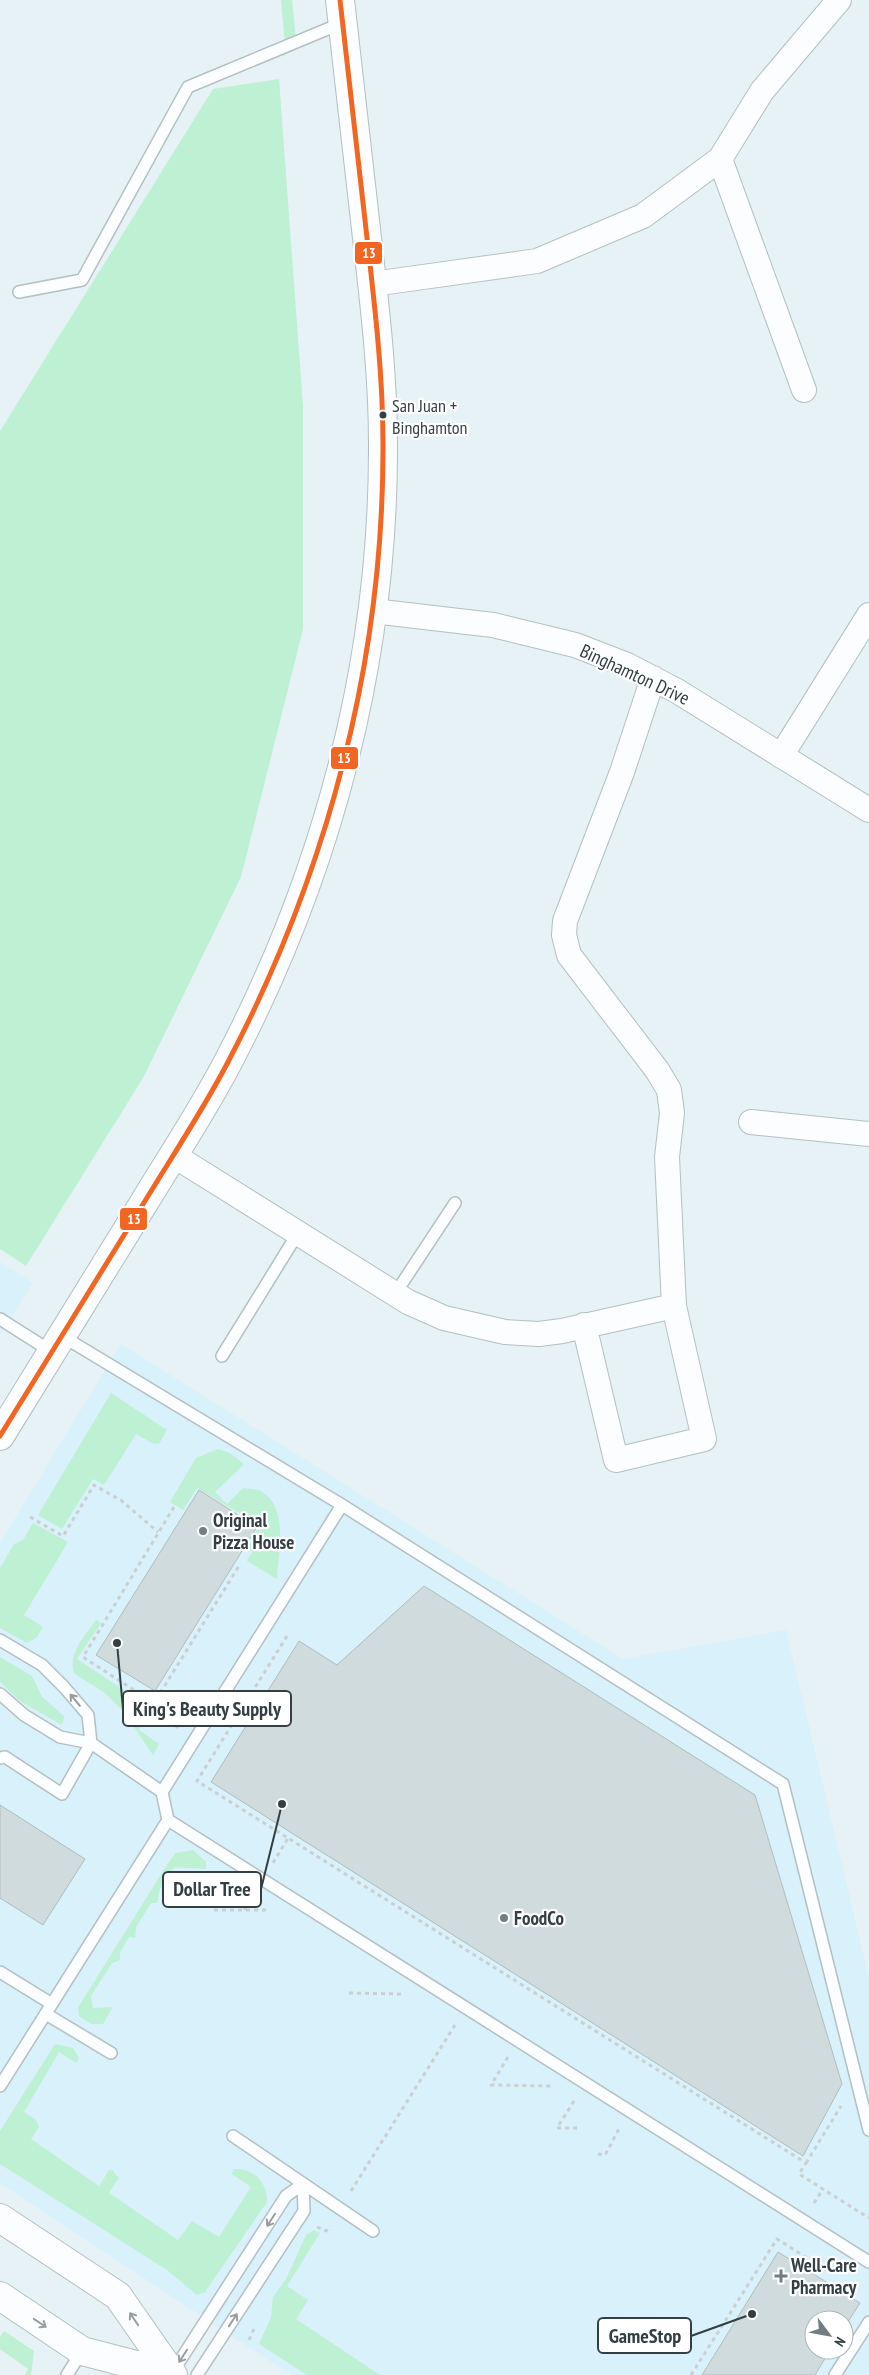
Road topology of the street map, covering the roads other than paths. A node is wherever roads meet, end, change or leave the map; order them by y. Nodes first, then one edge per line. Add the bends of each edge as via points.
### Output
1 (839, 0) edge
2 (341, 11) edge
3 (720, 159) junction
4 (372, 284) junction
5 (20, 292) dead end
6 (804, 390) dead end
7 (373, 611) junction
8 (869, 615) edge
9 (653, 678) junction
10 (781, 756) junction
11 (869, 810) edge
12 (751, 1122) dead end
13 (869, 1134) edge
14 (173, 1155) junction
15 (455, 1203) dead end
16 (298, 1233) junction
17 (396, 1294) junction
18 (674, 1306) junction
19 (0, 1318) edge
20 (584, 1325) junction
21 (57, 1344) junction
22 (222, 1356) dead end
23 (0, 1436) edge
24 (342, 1505) junction
25 (0, 1640) edge
26 (0, 1694) edge
27 (91, 1743) junction
28 (0, 1758) edge
29 (162, 1792) junction
30 (168, 1820) junction
31 (0, 1972) edge
32 (49, 2009) junction
33 (111, 2053) dead end
34 (0, 2086) edge
35 (869, 2130) edge
36 (233, 2136) dead end
37 (303, 2184) junction
38 (0, 2218) edge
39 (373, 2231) dead end
40 (869, 2262) edge
41 (0, 2296) edge
42 (869, 2322) edge
43 (82, 2351) junction
44 (66, 2375) edge
45 (180, 2375) edge
46 (835, 2375) edge

1 - 3 street via 762,91
2 - 4 main road
2 - 5 lane via 188,87 82,280
3 - 4 street via 643,216 537,261
3 - 6 street
4 - 7 main road via 383,441
7 - 9 street, Binghamton Drive via 493,625 548,637
7 - 14 main road via 342,773 309,880 276,963 227,1064
8 - 10 street
9 - 10 street, Binghamton Drive
9 - 18 street via 622,772 565,921 564,935 569,955 669,1090 672,1113 667,1157
10 - 11 street, Binghamton Drive
12 - 13 street
14 - 16 street
14 - 21 main road
15 - 17 lane
16 - 17 street
16 - 22 lane
17 - 20 street via 444,1318 504,1332 539,1334
18 - 20 street
18 - 20 street via 704,1439 616,1460
19 - 21 lane
21 - 23 main road
21 - 24 lane
24 - 29 lane
24 - 35 lane via 783,1784
27 -> 25 lane via 88,1715 64,1687 42,1665
26 - 27 lane via 24,1715 60,1737
27 - 28 lane via 62,1794 5,1757
27 - 29 lane
29 - 30 lane
30 - 32 lane
30 - 40 lane
31 - 32 lane
32 - 33 lane
32 - 34 lane
36 - 37 lane
37 - 39 lane
37 -> 45 lane via 286,2196
45 -> 37 lane via 304,2211
45 -> 38 main road via 118,2296
41 -> 43 main road
42 - 46 lane
43 - 44 lane
43 - 45 main road

